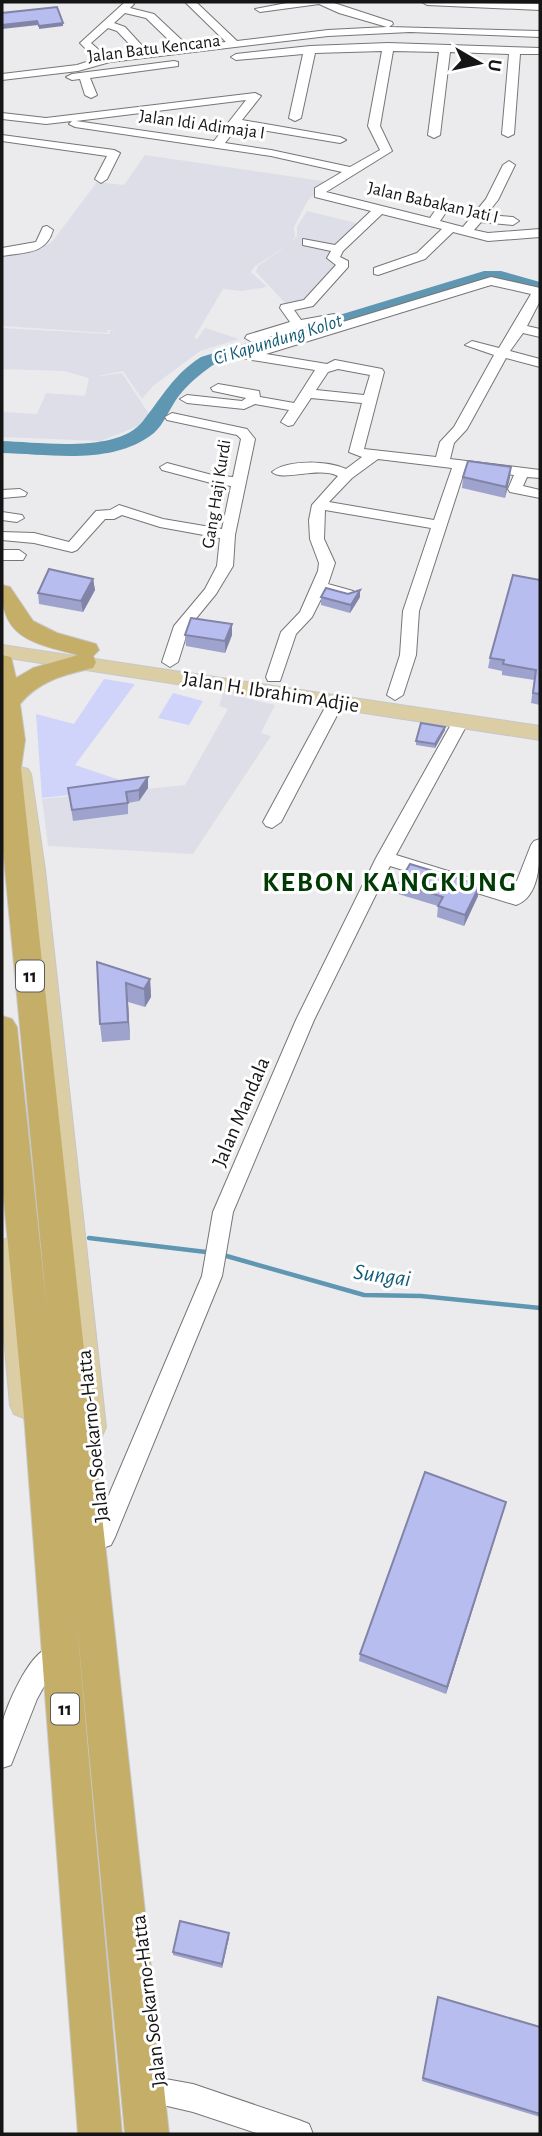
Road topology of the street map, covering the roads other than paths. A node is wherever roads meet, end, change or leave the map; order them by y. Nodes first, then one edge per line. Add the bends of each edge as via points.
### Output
1 (190, 2) edge
2 (315, 2) edge
3 (323, 2) edge
4 (498, 3) edge
5 (256, 6) edge
6 (540, 7) edge
7 (425, 12) edge
8 (529, 18) dead end
9 (369, 19) junction
10 (106, 24) junction
11 (281, 29) junction
12 (362, 31) junction
13 (527, 33) junction
14 (540, 34) edge
15 (234, 44) junction
16 (388, 46) junction
17 (414, 47) junction
18 (445, 47) junction
19 (310, 49) junction
20 (514, 49) junction
21 (186, 50) junction
22 (540, 51) edge
23 (144, 54) junction
24 (228, 58) dead end
25 (109, 59) junction
26 (190, 62) dead end
27 (84, 76) junction
28 (2, 77) edge
29 (2, 85) edge
30 (91, 95) dead end
31 (183, 105) junction
32 (175, 115) dead end
33 (2, 116) edge
34 (295, 118) dead end
35 (46, 121) junction
36 (234, 122) junction
37 (167, 125) dead end
38 (508, 134) dead end
39 (434, 135) dead end
40 (2, 136) edge
41 (23, 136) dead end
42 (159, 136) junction
43 (340, 140) dead end
44 (218, 144) junction
45 (509, 165) dead end
46 (351, 171) junction
47 (101, 178) dead end
48 (445, 205) dead end
49 (379, 210) junction
50 (478, 218) junction
51 (513, 221) dead end
52 (432, 224) junction
53 (449, 229) junction
54 (47, 230) dead end
55 (465, 233) junction
56 (540, 233) edge
57 (488, 237) junction
58 (307, 242) dead end
59 (338, 249) junction
60 (2, 252) edge
61 (475, 252) dead end
62 (377, 271) dead end
63 (540, 289) edge
64 (298, 324) junction
65 (519, 328) junction
66 (540, 333) edge
67 (282, 337) junction
68 (252, 338) dead end
69 (472, 345) dead end
70 (502, 353) junction
71 (301, 363) dead end
72 (540, 363) edge
73 (218, 388) dead end
74 (307, 393) junction
75 (187, 399) dead end
76 (370, 399) junction
77 (253, 400) junction
78 (298, 408) junction
79 (172, 417) dead end
80 (288, 422) dead end
81 (375, 454) junction
82 (442, 462) junction
83 (460, 464) junction
84 (167, 467) dead end
85 (279, 472) dead end
86 (522, 472) junction
87 (540, 474) edge
88 (347, 475) junction
89 (238, 482) junction
90 (20, 493) dead end
91 (2, 494) edge
92 (540, 494) edge
93 (319, 505) junction
94 (440, 525) junction
95 (228, 535) junction
96 (2, 536) edge
97 (2, 555) edge
98 (19, 555) dead end
99 (320, 587) junction
100 (2, 592) edge
101 (348, 594) edge
102 (2, 639) edge
103 (2, 651) edge
104 (86, 656) junction
105 (170, 662) junction
106 (2, 663) edge
107 (274, 677) junction
108 (395, 695) junction
109 (9, 702) junction
110 (336, 702) junction
111 (540, 716) edge
112 (461, 721) junction
113 (540, 733) edge
114 (12, 740) junction
115 (272, 822) dead end
116 (540, 845) edge
117 (385, 858) junction
118 (2, 1027) edge
119 (2, 1167) edge
120 (103, 1537) junction
121 (46, 1661) junction
122 (114, 1737) junction
123 (2, 1756) edge
124 (160, 2092) junction
125 (83, 2134) edge
126 (100, 2134) edge
127 (147, 2134) edge
128 (163, 2134) edge
129 (299, 2134) edge

1 - 15 street
2 - 5 street
3 - 9 street
4 - 6 street
4 - 7 street
5 - 11 street
7 - 9 street
7 - 12 street
7 - 13 street
7 - 17 street
8 - 13 street
9 - 12 street
10 - 21 street via 126,7 150,16
10 - 23 street via 121,29
10 - 25 street via 85,43 97,54 107,53
11 - 12 street
11 - 15 street
13 - 14 street
15 - 21 street
16 - 17 street, Jalan Batu Kencana
16 - 19 street, Jalan Batu Kencana
16 - 46 street via 374,126 386,151
17 - 18 street, Jalan Batu Kencana
18 - 20 street, Jalan Batu Kencana
18 - 39 street
19 - 24 street, Jalan Batu Kencana
19 - 34 street
20 - 22 street, Jalan Batu Kencana
20 - 38 street
21 - 23 street
23 - 25 street
25 - 28 street via 78,68
26 - 27 street, Jalan Batu Kencana
27 - 29 street, Jalan Batu Kencana
27 - 30 street
31 - 32 street
31 - 35 street
31 - 36 street via 255,98
33 - 35 street
35 - 42 street, Jalan Idi Adimaja I
36 - 43 street
36 - 44 street
37 - 42 street
40 - 41 street
40 - 47 street via 114,153
42 - 44 street, Jalan Idi Adimaja I
44 - 46 street, Jalan Idi Adimaja I
45 - 50 street
46 - 49 street, Jalan Babakan Jati I via 319,191
48 - 52 street
49 - 52 street, Jalan Babakan Jati I
49 - 59 street
50 - 51 street
50 - 55 street
52 - 53 street, Jalan Babakan Jati I
53 - 55 street, Jalan Babakan Jati I
53 - 62 street via 421,256
54 - 60 street via 40,245
55 - 57 street, Jalan Babakan Jati I
56 - 57 street, Jalan Babakan Jati I
57 - 61 street
58 - 59 street
59 - 64 street via 333,258 344,264 307,303 287,308
63 - 64 street via 507,273 478,272 329,319
63 - 65 street
63 - 67 street via 491,281
64 - 67 street
65 - 66 street
65 - 70 street
67 - 68 street
67 - 74 street via 249,355 324,367
69 - 70 street
70 - 72 street
70 - 82 street via 460,429 448,441
71 - 76 street via 375,370 378,374
73 - 77 street via 254,394
74 - 76 street
74 - 78 street
75 - 77 street via 244,405
76 - 81 street via 354,450
77 - 78 street
78 - 80 street
79 - 89 street, Gang Haji Kurdi via 245,433 248,439
81 - 82 street
81 - 88 street
82 - 83 street
83 - 86 street
83 - 94 street
84 - 89 street
85 - 88 street via 322,466
86 - 87 street
86 - 92 street via 515,489
88 - 93 street
89 - 95 street, Gang Haji Kurdi
90 - 91 street
93 - 94 street
93 - 99 street via 317,538 327,563
94 - 108 street via 411,611 408,655
95 - 96 street via 160,523 119,509 114,515 102,514 72,547
95 - 105 street, Gang Haji Kurdi via 225,566 182,626
97 - 98 street
99 - 101 street
99 - 107 street via 307,614 289,632
100 - 104 highway via 24,626
102 - 104 main road, Jalan H. Ibrahim Adjie
103 - 104 main road, Jalan H. Ibrahim Adjie
104 - 105 main road, Jalan H. Ibrahim Adjie
104 - 109 highway via 37,673
104 - 110 main road, Jalan H. Ibrahim Adjie
105 - 107 main road, Jalan H. Ibrahim Adjie
106 - 109 highway, Jalan Soekarno-Hatta / 11
107 - 108 main road, Jalan H. Ibrahim Adjie
108 - 111 main road, Jalan H. Ibrahim Adjie
109 - 114 highway, Jalan Soekarno-Hatta / 11
110 - 112 main road, Jalan H. Ibrahim Adjie
110 - 115 street
112 - 113 main road, Jalan H. Ibrahim Adjie
112 - 117 street, Jalan Mandala
114 - 120 main road, Jalan Soekarno-Hatta via 34,870
114 - 122 highway, Jalan Soekarno-Hatta / 11 via 8,768
116 - 117 street via 516,898
117 - 120 street, Jalan Mandala via 304,1020 243,1163 223,1212 212,1276
118 - 126 highway, 11 via 42,1427
119 - 121 main road
120 - 122 main road, Jalan Soekarno-Hatta
121 - 123 street via 28,1691
121 - 125 main road
122 - 124 main road, Jalan Soekarno-Hatta
122 - 127 highway, Jalan Soekarno-Hatta / 11
124 - 128 main road, Jalan Soekarno-Hatta
124 - 129 street via 193,2098

